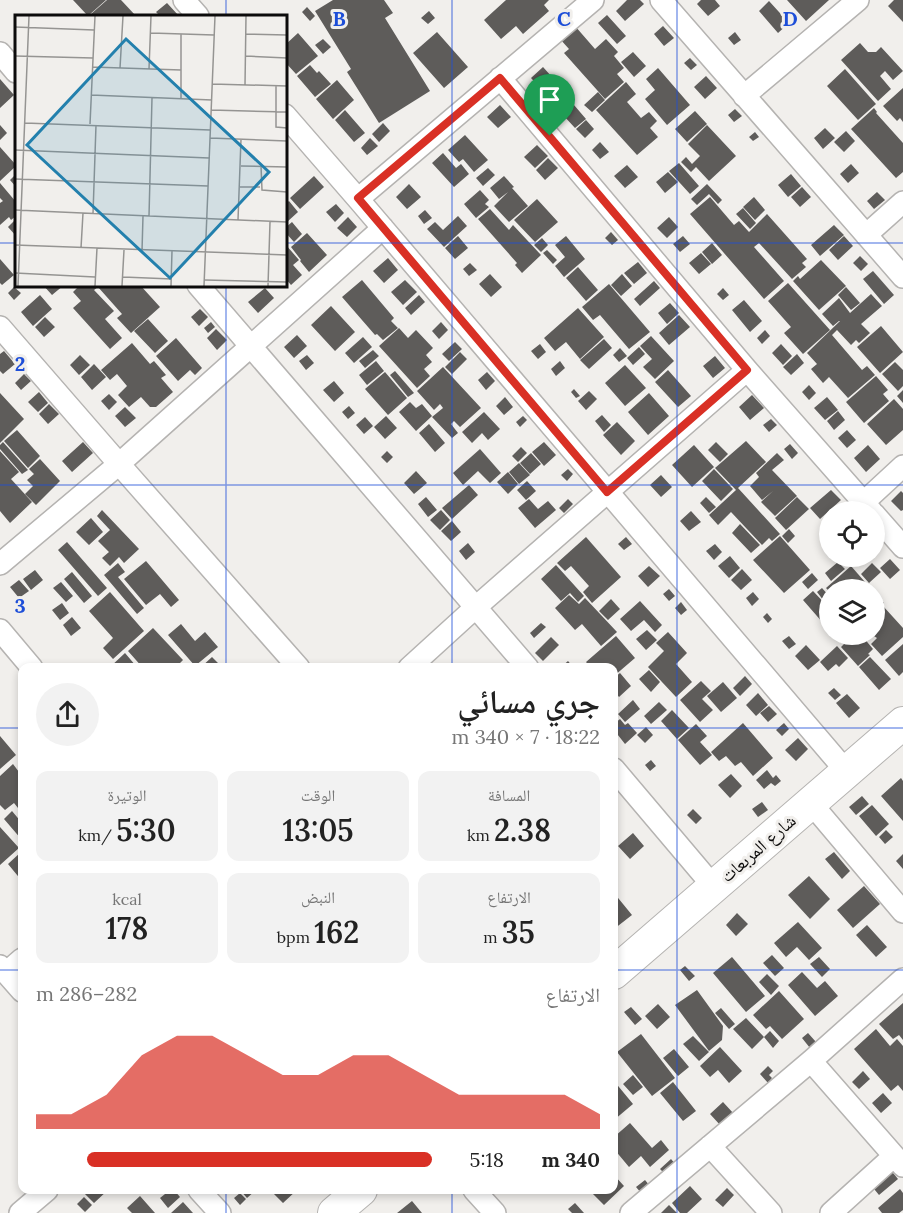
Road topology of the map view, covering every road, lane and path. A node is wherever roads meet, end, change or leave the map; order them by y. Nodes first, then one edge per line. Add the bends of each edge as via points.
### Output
1 (184, 0) edge
2 (593, 0) edge
3 (661, 0) edge
4 (858, 0) edge
5 (197, 15) edge
6 (0, 53) edge
7 (15, 71) edge
8 (500, 78) junction
9 (744, 96) junction
10 (286, 116) edge
11 (358, 198) junction
12 (903, 202) edge
13 (383, 228) junction
14 (866, 235) junction
15 (903, 277) edge
16 (199, 286) edge
17 (0, 327) edge
18 (250, 346) junction
19 (747, 370) junction
20 (119, 464) junction
21 (903, 466) edge
22 (607, 492) junction
23 (863, 501) edge
24 (876, 501) edge
25 (885, 526) edge
26 (903, 547) edge
27 (0, 564) edge
28 (476, 607) junction
29 (0, 630) edge
30 (28, 663) edge
31 (295, 663) edge
32 (414, 663) edge
33 (524, 663) edge
34 (903, 723) edge
35 (846, 771) junction
36 (618, 774) edge
37 (810, 802) junction
38 (713, 886) junction
39 (903, 912) edge
40 (18, 961) edge
41 (3, 969) edge
42 (618, 969) edge
43 (903, 979) edge
44 (18, 986) edge
45 (811, 1061) junction
46 (710, 1146) junction
47 (899, 1161) edge
48 (42, 1194) edge
49 (203, 1194) edge
50 (356, 1194) edge
51 (478, 1194) edge
52 (20, 1213) edge
53 (220, 1213) edge
54 (334, 1213) edge
55 (495, 1213) edge
56 (631, 1213) edge
57 (771, 1213) edge
58 (831, 1213) edge

1 - 5 street
2 - 8 street
3 - 9 street
4 - 9 street
6 - 7 street
8 - 11 street
8 - 19 street
9 - 14 street
10 - 11 street
11 - 13 street
12 - 14 street
13 - 18 street
13 - 22 street
14 - 15 street
16 - 18 street
17 - 20 street
18 - 20 street
18 - 28 street
19 - 22 street
19 - 23 street
20 - 27 street
20 - 31 street
21 - 24 street
22 - 28 street
22 - 35 street
25 - 26 street
28 - 32 street
28 - 33 street
29 - 30 street
34 - 35 street, شارع المربعات
35 - 37 street, شارع المربعات
36 - 38 street
37 - 38 street, شارع المربعات
37 - 39 street
38 - 42 street, شارع المربعات
40 - 41 street
41 - 44 street
43 - 45 street
45 - 46 street
45 - 47 street
46 - 56 street
46 - 57 street
47 - 58 street
48 - 52 street
49 - 53 street
50 - 54 street
51 - 55 street

